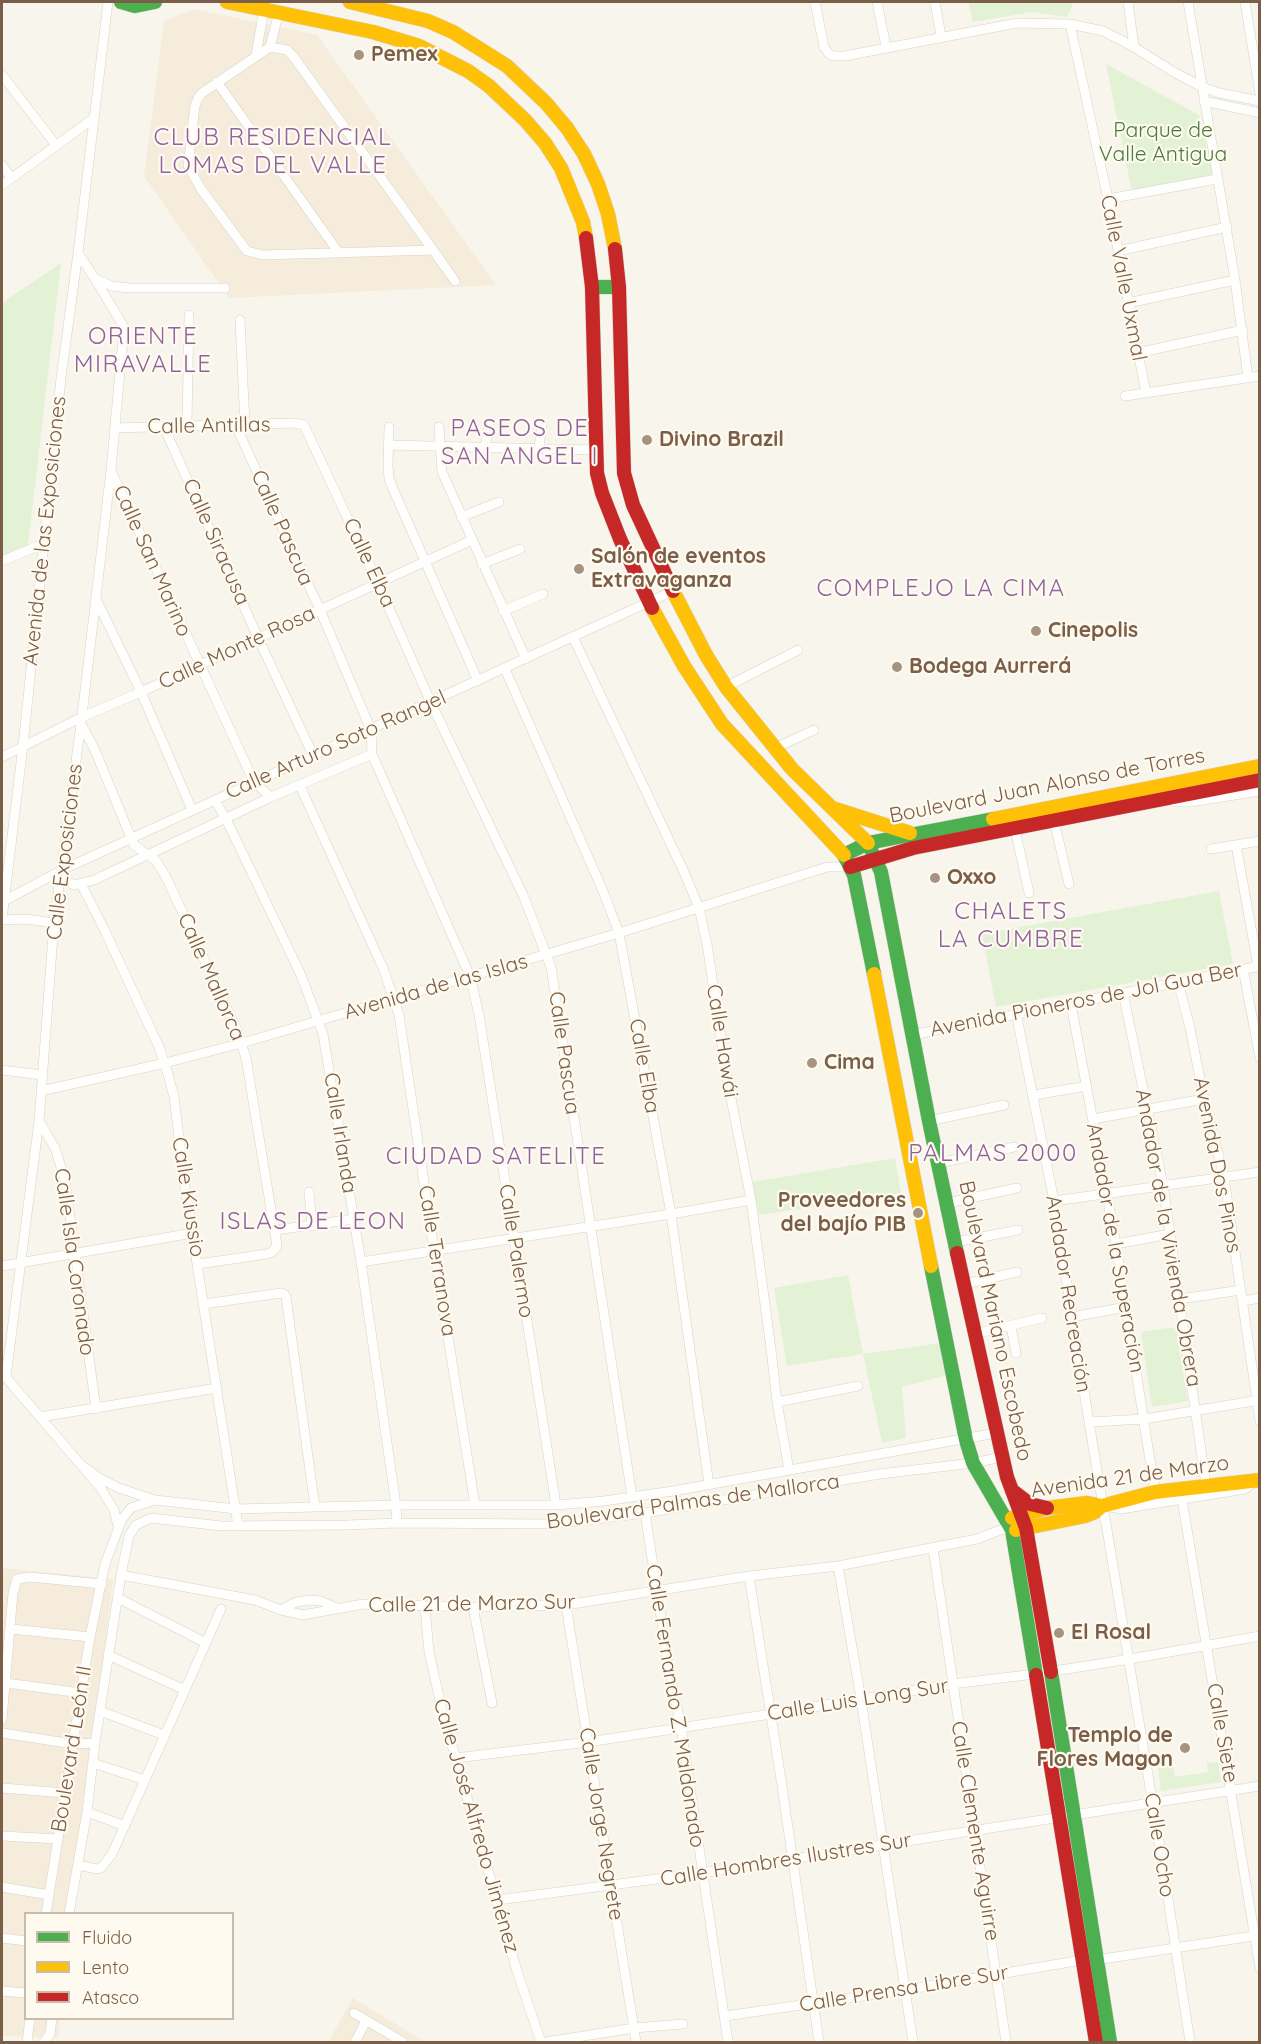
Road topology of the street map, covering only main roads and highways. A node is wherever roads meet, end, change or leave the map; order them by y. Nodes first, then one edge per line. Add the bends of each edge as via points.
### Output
1 (121, 2) edge
2 (155, 2) edge
3 (227, 2) edge
4 (350, 2) edge
5 (369, 4) edge
6 (527, 84) junction
7 (508, 103) junction
8 (592, 287) junction
9 (619, 287) junction
10 (682, 609) junction
11 (658, 620) junction
12 (1260, 766) edge
13 (1260, 780) edge
14 (835, 809) junction
15 (913, 834) junction
16 (868, 843) junction
17 (876, 858) junction
18 (848, 861) junction
19 (1258, 1480) edge
20 (1011, 1489) junction
21 (1102, 1506) junction
22 (1047, 1508) junction
23 (1024, 1521) junction
24 (1007, 1526) junction
25 (1067, 1816) junction
26 (1096, 2043) edge
27 (1110, 2043) edge

1 - 2 main road via 135,6
3 - 7 main road, Boulevard Mariano Escobedo via 373,32 419,46 468,71
4 - 5 main road, Boulevard Mariano Escobedo
5 - 6 main road, Boulevard Mariano Escobedo via 453,32 507,66
6 - 7 main road
6 - 9 main road, Boulevard Mariano Escobedo via 567,128 598,184 608,214
7 - 8 main road, Boulevard Mariano Escobedo via 545,143 573,194 583,222
8 - 9 main road
8 - 11 main road, Boulevard Mariano Escobedo via 597,473 620,539
9 - 10 main road, Boulevard Mariano Escobedo via 624,473 633,505
10 - 11 main road
10 - 14 main road, Boulevard Mariano Escobedo via 726,687 792,769
11 - 18 main road, Boulevard Mariano Escobedo via 722,723
12 - 15 main road, Boulevard Juan Alonso de Torres
13 - 17 main road, Boulevard Juan Alonso de Torres
14 - 15 main road
14 - 16 main road, Boulevard Mariano Escobedo
15 - 16 main road, Boulevard Juan Alonso de Torres
16 - 17 main road, Boulevard Mariano Escobedo
16 - 18 main road, Boulevard Juan Alonso de Torres
17 - 18 main road, Boulevard Juan Alonso de Torres
17 - 20 main road, Boulevard Mariano Escobedo via 929,1121
18 - 24 main road, Boulevard Mariano Escobedo via 861,905 966,1440 973,1463
19 - 21 main road, Avenida 21 de Marzo via 1155,1492
20 - 22 main road via 1030,1504
20 - 23 main road, Boulevard Mariano Escobedo
21 - 22 main road, Avenida 21 de Marzo via 1087,1503
21 - 23 main road via 1085,1516
22 - 23 main road, Avenida 21 de Marzo
23 - 24 main road, Avenida 21 de Marzo
23 - 25 main road, Boulevard Mariano Escobedo via 1052,1671
24 - 25 main road, Boulevard Mariano Escobedo
25 - 26 main road, Boulevard Mariano Escobedo via 1082,1960
25 - 27 main road, Boulevard Mariano Escobedo

